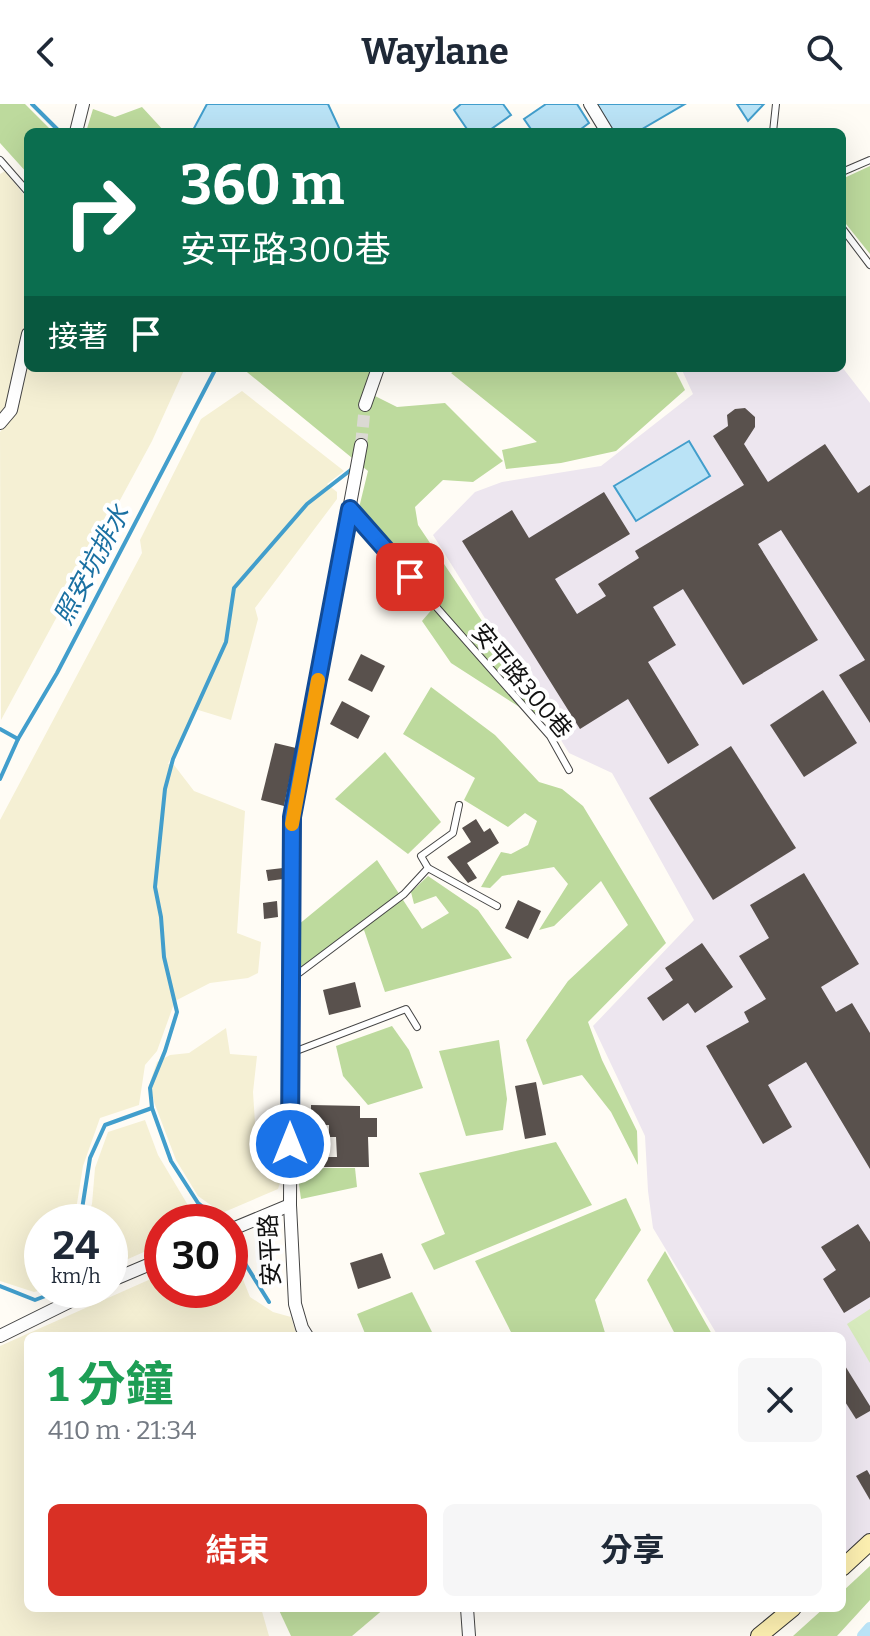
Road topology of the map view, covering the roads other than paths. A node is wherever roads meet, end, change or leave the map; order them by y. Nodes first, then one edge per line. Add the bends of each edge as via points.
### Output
1 (83, 104) edge
2 (590, 104) edge
3 (776, 104) edge
4 (78, 126) edge
5 (605, 128) edge
6 (773, 128) edge
7 (0, 160) edge
8 (870, 160) edge
9 (846, 170) edge
10 (24, 187) edge
11 (846, 233) edge
12 (870, 265) edge
13 (24, 352) edge
14 (377, 372) edge
15 (365, 405) tunnel mouth
16 (0, 423) edge
17 (361, 445) tunnel mouth
18 (350, 509) junction
19 (569, 770) dead end
20 (459, 805) dead end
21 (428, 868) junction
22 (497, 906) dead end
23 (291, 979) junction
24 (417, 1027) dead end
25 (291, 1053) junction
26 (290, 1205) junction
27 (248, 1222) edge
28 (57, 1308) edge
29 (304, 1332) edge
30 (0, 1336) edge
31 (870, 1542) edge
32 (846, 1564) edge
33 (467, 1612) edge
34 (788, 1612) edge
35 (469, 1636) edge
36 (759, 1636) edge

1 - 4 street
2 - 5 street
3 - 6 lane
7 - 10 lane
8 - 9 lane
11 - 12 lane
13 - 16 street via 11,410
14 - 15 street
17 - 18 street, 安平路
18 - 19 lane, 安平路300巷 via 550,736
18 - 23 street, 安平路 via 292,817
20 - 21 lane via 453,833 421,856
21 - 22 lane
21 - 23 lane via 404,894
23 - 25 street, 安平路
24 - 25 lane via 406,1009
25 - 26 street, 安平路
26 - 27 street
26 - 29 street, 安平路 via 295,1304
28 - 30 street
31 - 32 street
33 - 35 street
34 - 36 street

